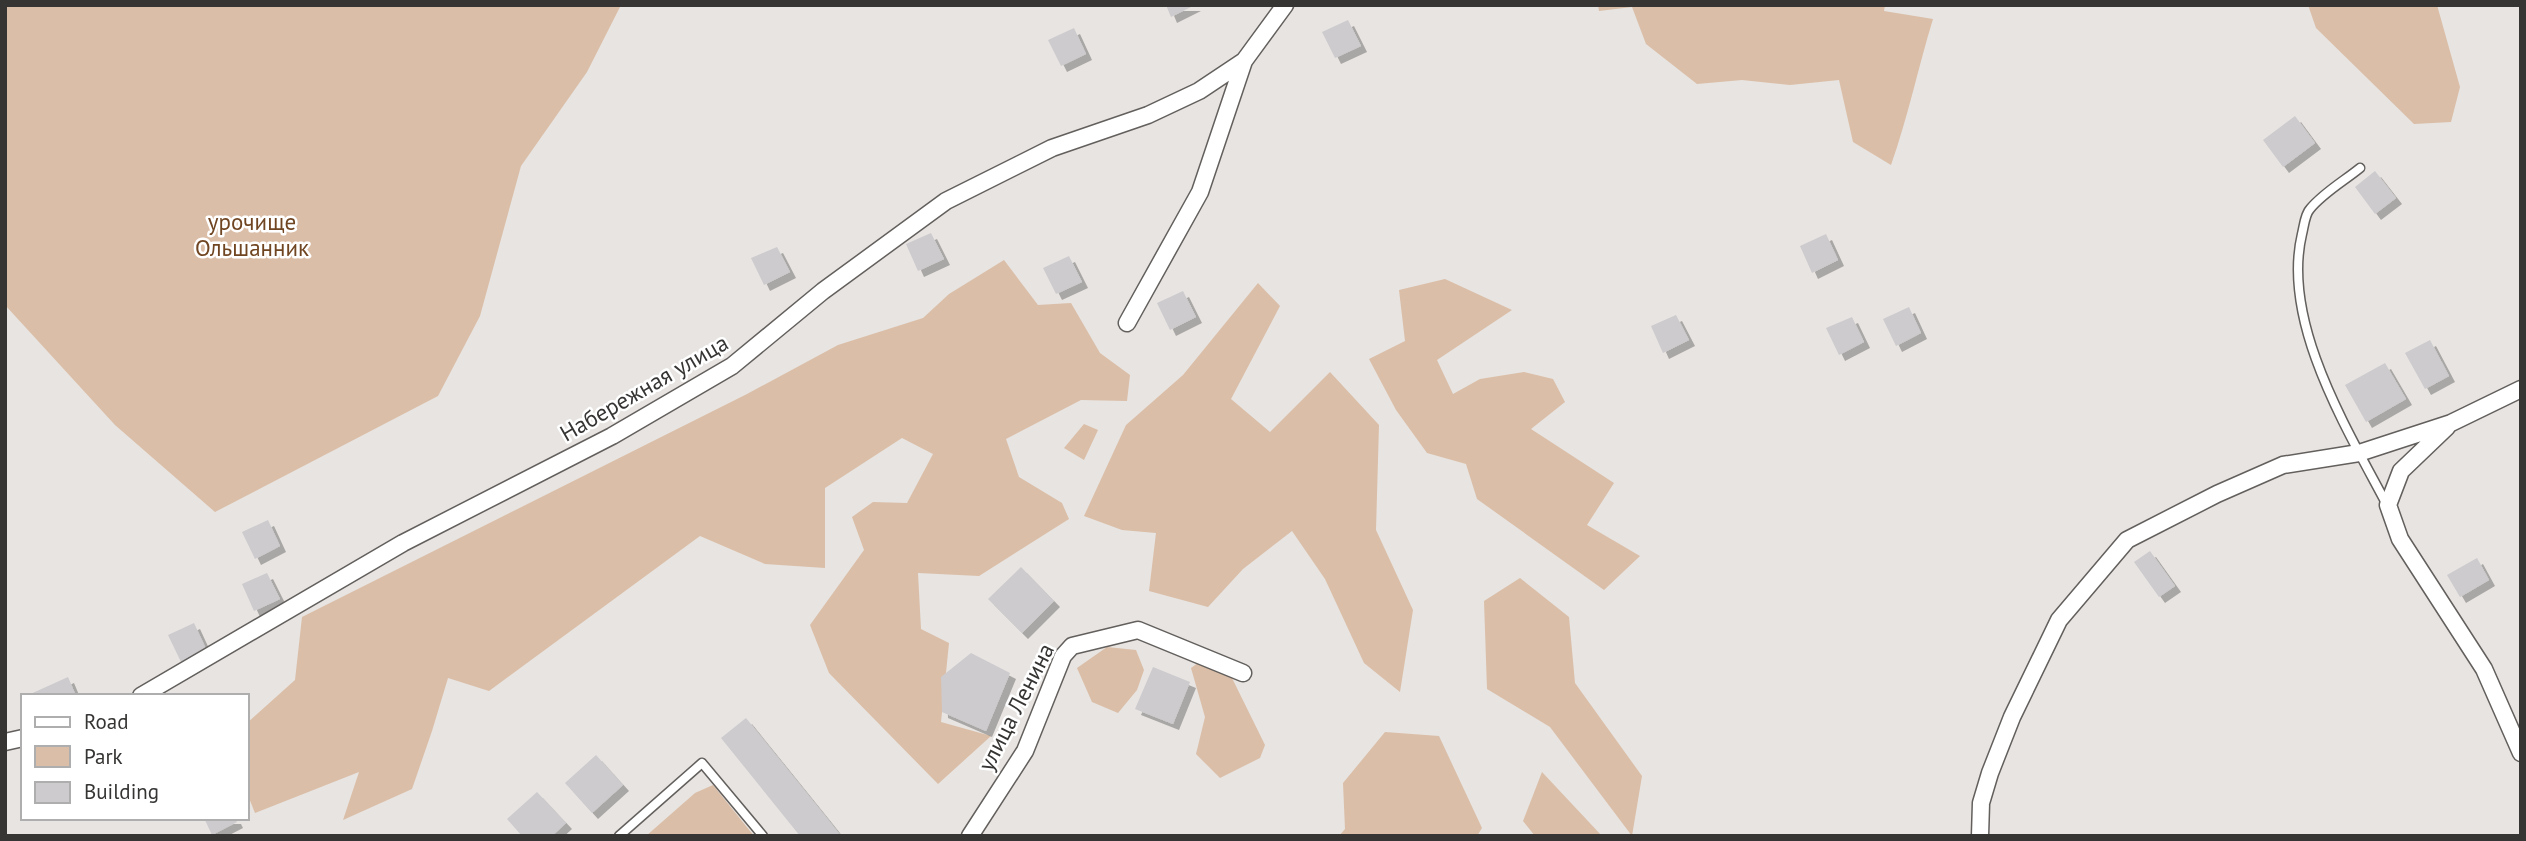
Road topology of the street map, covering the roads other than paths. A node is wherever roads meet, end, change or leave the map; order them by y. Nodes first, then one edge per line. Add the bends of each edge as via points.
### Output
1 (1285, 5) edge
2 (1244, 61) junction
3 (2360, 168) dead end
4 (1127, 323) dead end
5 (2521, 389) edge
6 (2451, 423) junction
7 (2359, 453) junction
8 (2388, 506) junction
9 (1243, 673) dead end
10 (144, 694) edge
11 (2521, 752) edge
12 (620, 836) edge
13 (763, 836) edge
14 (970, 836) edge
15 (1980, 836) edge

1 - 2 street, Набережная улица
2 - 4 street via 1200,192
2 - 10 street, Набережная улица via 1169,106 1052,148 946,201 823,291 732,366 612,436 403,543
3 - 7 lane via 2308,210 2297,256 2301,311 2317,363
5 - 6 street
6 - 7 street
6 - 8 street via 2401,471
7 - 8 lane
7 - 15 street via 2283,465 2127,540 2059,620 2011,717 1990,773 1981,803
8 - 11 street via 2400,539 2484,669
9 - 14 street, улица Ленина via 1138,630 1072,646 1063,656 1025,751
12 - 13 lane via 702,763

